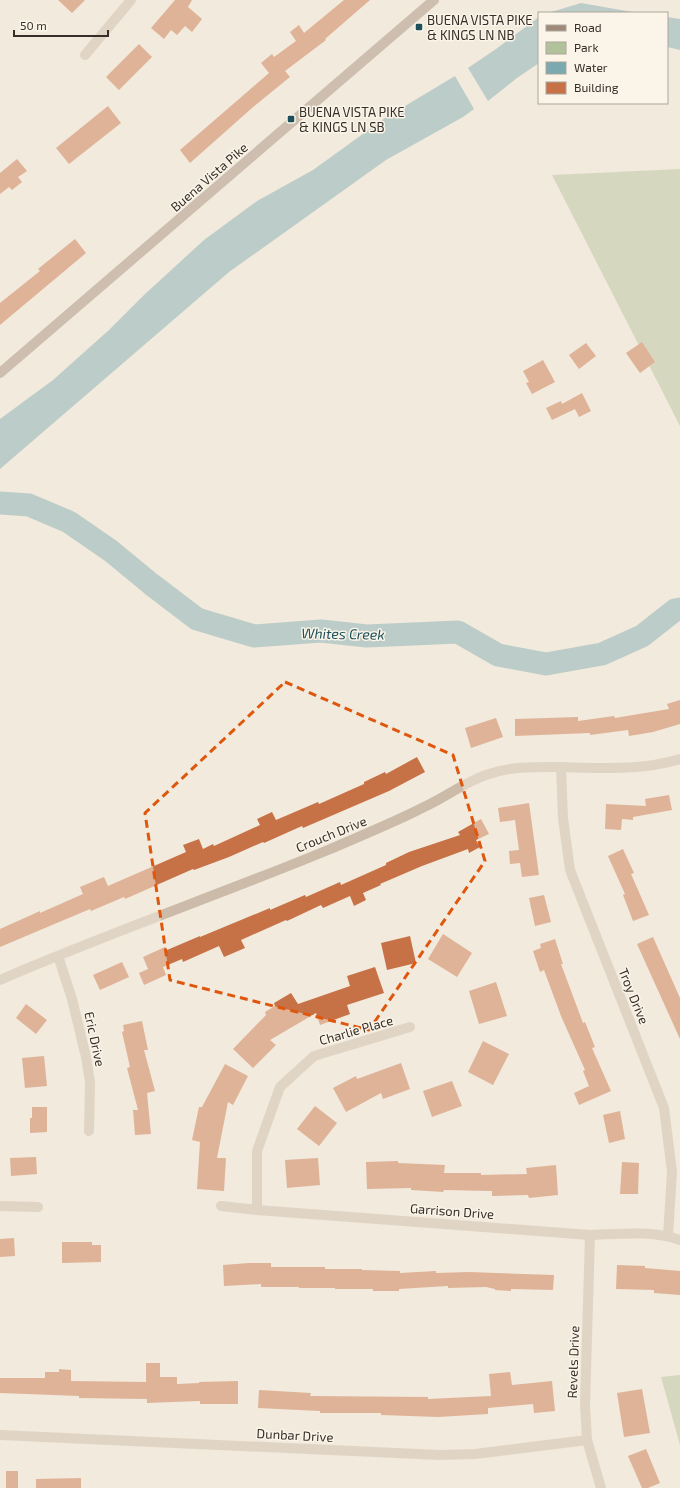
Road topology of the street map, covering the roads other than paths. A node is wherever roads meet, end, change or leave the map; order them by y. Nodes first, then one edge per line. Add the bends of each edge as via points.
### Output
1 (130, 0) edge
2 (434, 0) edge
3 (85, 55) dead end
4 (0, 373) edge
5 (680, 759) edge
6 (561, 767) junction
7 (58, 956) junction
8 (0, 980) edge
9 (410, 1027) dead end
10 (89, 1131) dead end
11 (0, 1206) edge
12 (221, 1206) dead end
13 (38, 1207) dead end
14 (257, 1210) junction
15 (590, 1235) junction
16 (668, 1236) junction
17 (680, 1240) edge
18 (0, 1435) edge
19 (587, 1440) junction
20 (602, 1488) edge

1 - 3 street
2 - 4 main road, Buena Vista Pike
5 - 6 street, Crouch Drive via 617,768
6 - 7 street, Crouch Drive via 537,766 489,774 404,818 324,852
6 - 16 street, Troy Drive via 563,818 570,870 664,1108 672,1172
7 - 8 street, Crouch Drive
7 - 10 street, Eric Drive via 72,999 86,1057 90,1082
9 - 14 street, Charlie Place via 314,1056 280,1087 257,1151
11 - 13 street
12 - 14 street, Garrison Drive
14 - 15 street, Garrison Drive
15 - 16 street, Garrison Drive via 634,1233
15 - 19 street, Revels Drive via 585,1405
16 - 17 street, Garrison Drive
18 - 19 street, Dunbar Drive via 440,1455 475,1454
19 - 20 street, Revels Drive

